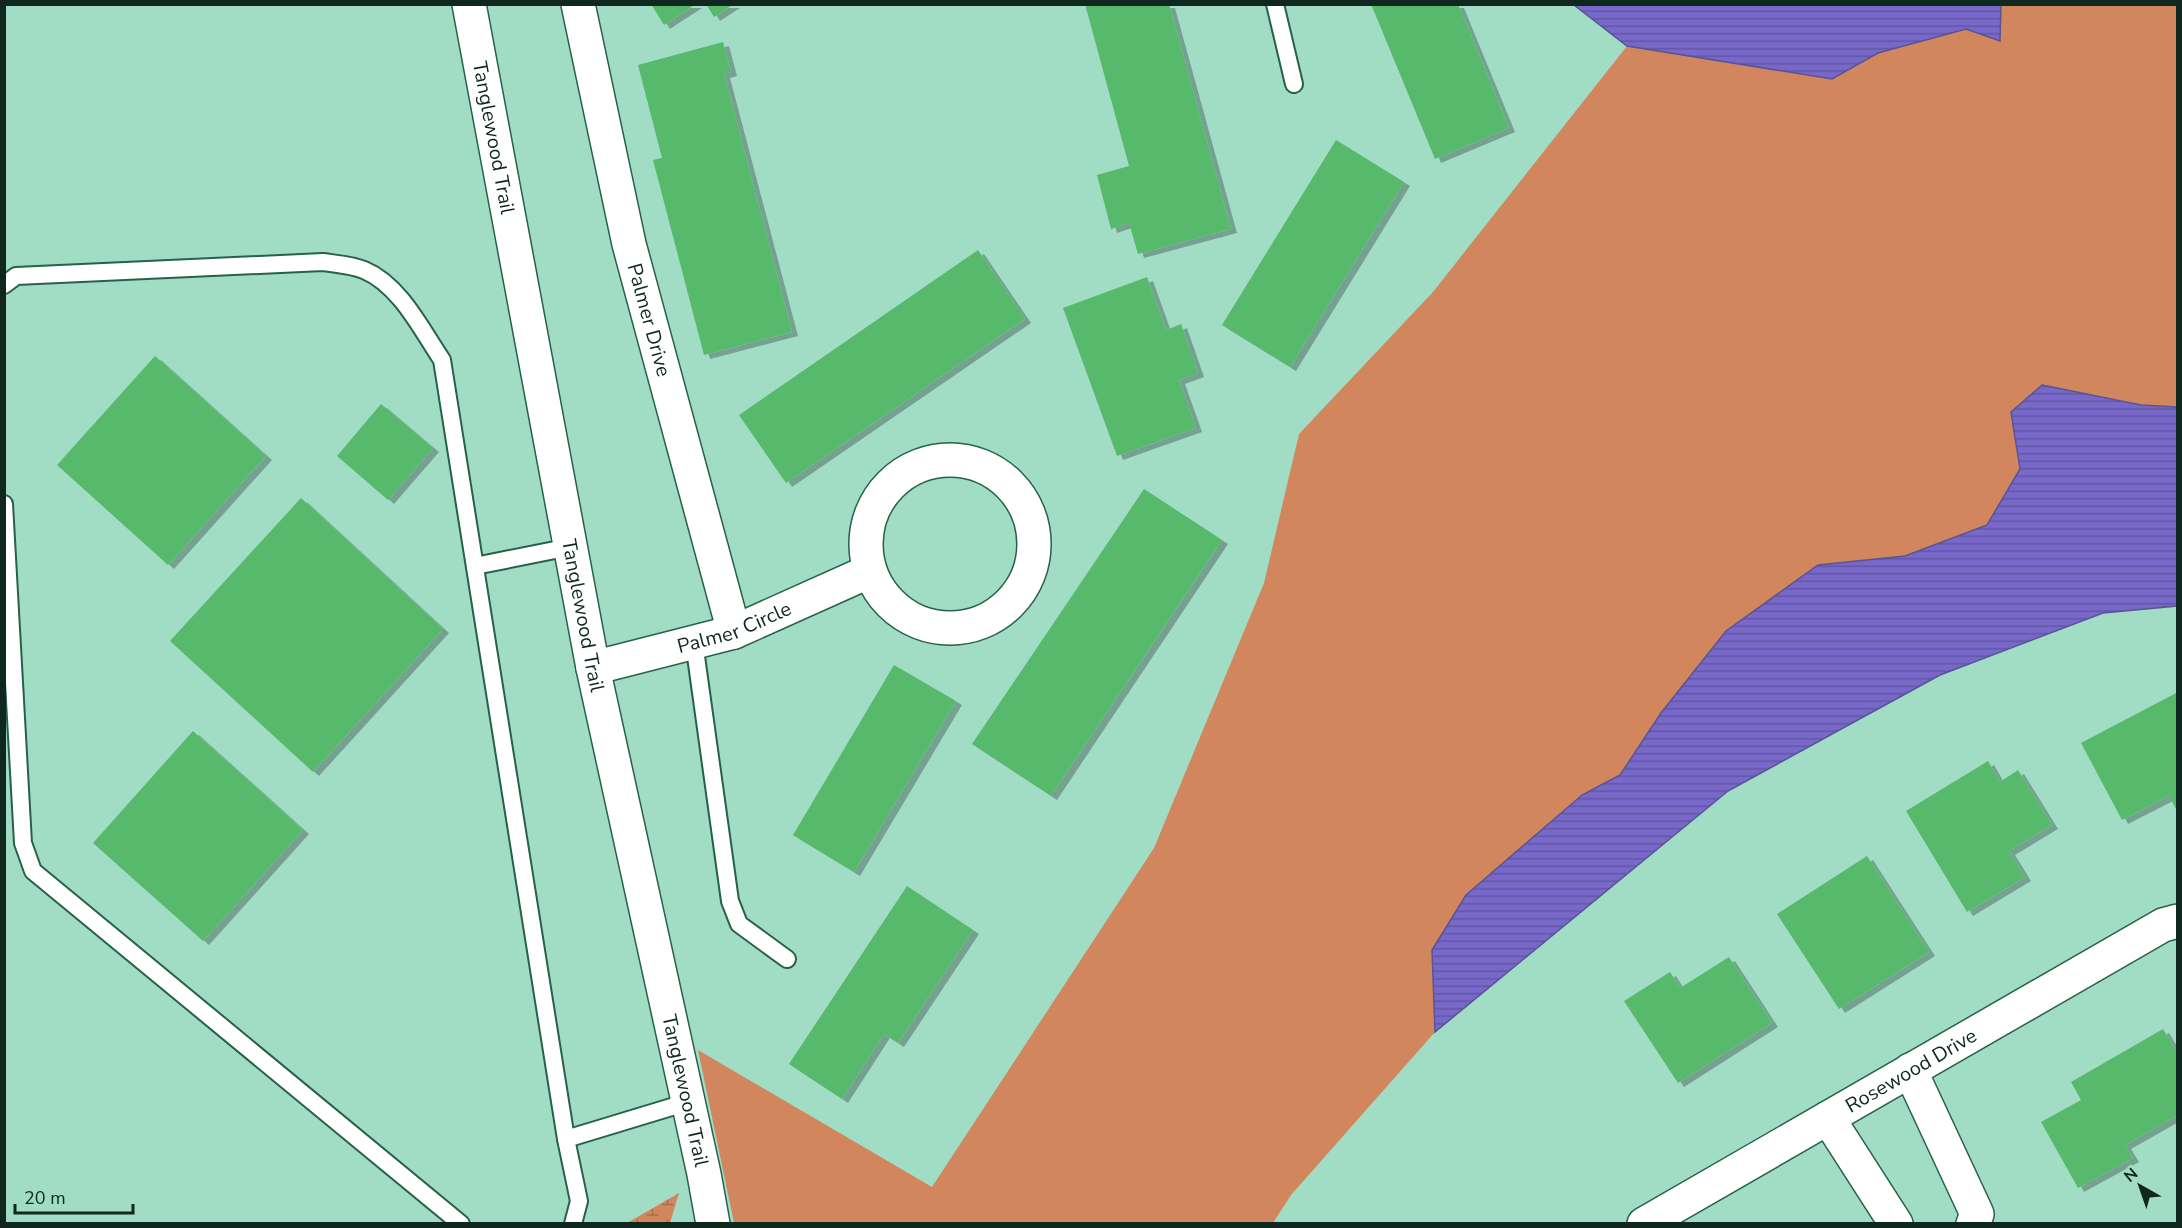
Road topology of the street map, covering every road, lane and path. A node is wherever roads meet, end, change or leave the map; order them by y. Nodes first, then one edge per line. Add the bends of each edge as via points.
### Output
1 (469, 4) edge
2 (578, 4) edge
3 (1275, 4) edge
4 (1294, 84) dead end
5 (4, 285) edge
6 (4, 504) edge
7 (570, 547) junction
8 (475, 566) junction
9 (870, 572) junction
10 (734, 632) junction
11 (694, 642) junction
12 (593, 668) junction
13 (9, 672) edge
14 (2178, 921) edge
15 (787, 959) dead end
16 (1910, 1070) junction
17 (688, 1102) junction
18 (1828, 1118) junction
19 (566, 1138) junction
20 (461, 1224) edge
21 (573, 1224) edge
22 (712, 1224) edge
23 (1644, 1224) edge
24 (1896, 1224) edge
25 (1973, 1224) edge

1 - 7 street, Tanglewood Trail
2 - 10 street, Palmer Drive via 629,244
3 - 4 lane
5 - 8 lane via 16,276 323,262 363,269 384,282 406,306 442,360
6 - 13 lane
7 - 8 lane
7 - 12 street, Tanglewood Trail
8 - 19 lane
9 - 9 street via 866,544 870,517 883,492 904,473 929,461 956,459 984,465 1007,480 1025,502 1034,527 1035,556 1026,582 1009,605 986,621 959,628 930,626 904,615 883,596
9 - 10 street, Palmer Circle
10 - 11 street, Palmer Circle
11 - 12 street, Palmer Circle
11 - 15 lane via 730,901 739,924
12 - 17 street, Tanglewood Trail
13 - 20 lane via 23,843 33,871
14 - 16 street, Rosewood Drive via 2163,925
16 - 18 street, Rosewood Drive
16 - 25 street via 1977,1214
17 - 19 lane
17 - 22 street, Tanglewood Trail
18 - 23 street, Rosewood Drive
18 - 24 street
19 - 21 lane via 579,1201

